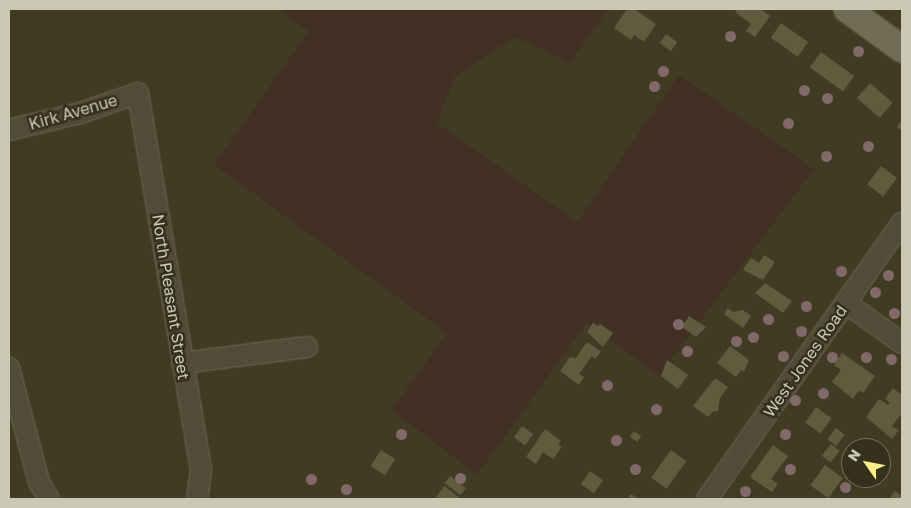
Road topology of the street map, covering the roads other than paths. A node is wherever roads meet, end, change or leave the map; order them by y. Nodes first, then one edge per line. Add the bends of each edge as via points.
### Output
1 (846, 9) edge
2 (902, 49) edge
3 (138, 94) joint
4 (9, 130) edge
5 (902, 223) edge
6 (846, 303) junction
7 (902, 343) edge
8 (307, 347) dead end
9 (182, 364) junction
10 (9, 368) edge
11 (716, 496) edge
12 (49, 499) edge
13 (197, 499) edge

1 - 2 main road
3 - 4 street, Kirk Avenue via 80,113
3 - 9 street, North Pleasant Street
5 - 6 street, West Jones Road
6 - 7 street
6 - 11 street, West Jones Road
8 - 9 street
9 - 13 street, North Pleasant Street via 201,471
10 - 12 street via 39,482

